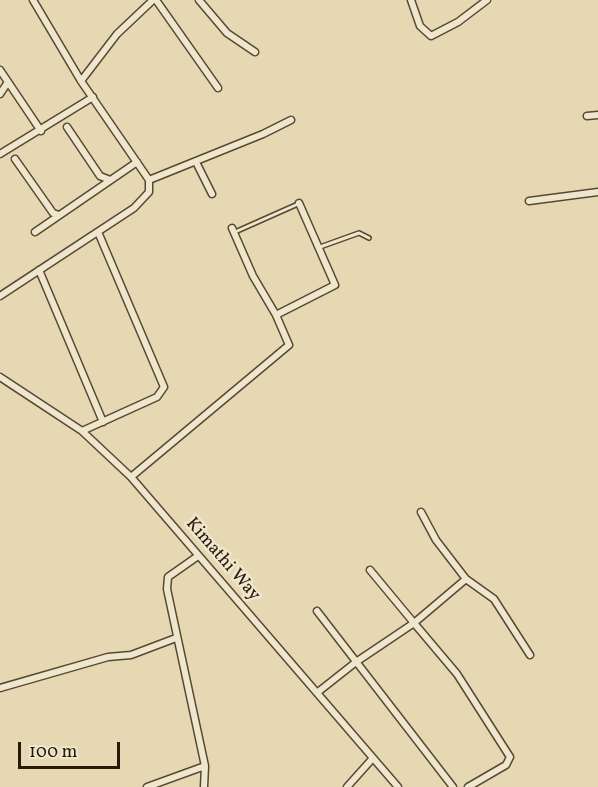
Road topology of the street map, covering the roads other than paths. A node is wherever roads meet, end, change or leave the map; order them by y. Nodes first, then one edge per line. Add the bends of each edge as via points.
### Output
1 (33, 0) edge
2 (154, 0) edge
3 (199, 0) edge
4 (411, 0) edge
5 (487, 0) edge
6 (255, 51) dead end
7 (0, 70) edge
8 (81, 81) junction
9 (8, 82) junction
10 (218, 88) dead end
11 (0, 94) edge
12 (93, 97) junction
13 (598, 115) edge
14 (587, 116) dead end
15 (291, 120) dead end
16 (67, 127) dead end
17 (41, 130) junction
18 (0, 154) edge
19 (15, 159) dead end
20 (137, 162) junction
21 (196, 162) junction
22 (111, 180) junction
23 (149, 180) junction
24 (598, 192) edge
25 (212, 194) dead end
26 (529, 201) dead end
27 (299, 204) joint
28 (59, 215) junction
29 (233, 230) joint
30 (35, 232) dead end
31 (98, 232) junction
32 (369, 238) dead end
33 (320, 248) junction
34 (39, 270) junction
35 (0, 296) edge
36 (276, 315) junction
37 (0, 377) edge
38 (103, 422) junction
39 (82, 431) junction
40 (131, 477) junction
41 (421, 512) dead end
42 (198, 556) junction
43 (370, 570) dead end
44 (466, 579) junction
45 (317, 611) dead end
46 (414, 623) junction
47 (176, 638) junction
48 (530, 655) dead end
49 (356, 662) junction
50 (0, 688) edge
51 (318, 692) junction
52 (373, 758) junction
53 (205, 766) junction
54 (147, 787) edge
55 (204, 787) edge
56 (347, 787) edge
57 (398, 787) edge
58 (453, 787) edge
59 (468, 787) edge

1 - 8 street
2 - 8 street via 117,34
2 - 10 street
3 - 6 street via 227,33
4 - 5 street via 420,26 430,36 458,22
7 - 9 street
8 - 12 street
9 - 11 street
9 - 17 street
12 - 17 street
12 - 20 street
13 - 14 street
15 - 21 street
16 - 22 street via 100,176
17 - 18 street
19 - 28 street via 53,213
20 - 22 street
20 - 23 street
21 - 23 street
21 - 25 street
22 - 28 street
23 - 31 street via 144,200
24 - 26 street
27 - 29 lane
27 - 33 street
28 - 30 street
29 - 36 street
31 - 34 street
31 - 38 street via 164,387 157,397
32 - 33 lane via 359,233
33 - 36 street via 334,287
34 - 35 street
34 - 38 street
36 - 40 street via 288,342 287,349
37 - 39 street, Kimathi Way
38 - 39 street
39 - 40 street, Kimathi Way
40 - 42 street, Kimathi Way
41 - 44 street via 436,540
42 - 47 street via 167,582
42 - 51 street, Kimathi Way
43 - 46 street
44 - 46 street
44 - 48 street via 494,600
45 - 49 street
46 - 49 street
46 - 59 street via 457,674 510,757 506,765
47 - 50 street via 131,655 108,657
47 - 53 street
49 - 51 street
49 - 58 street
51 - 52 street, Kimathi Way
52 - 56 street
52 - 57 street, Kimathi Way
53 - 54 street
53 - 55 street

